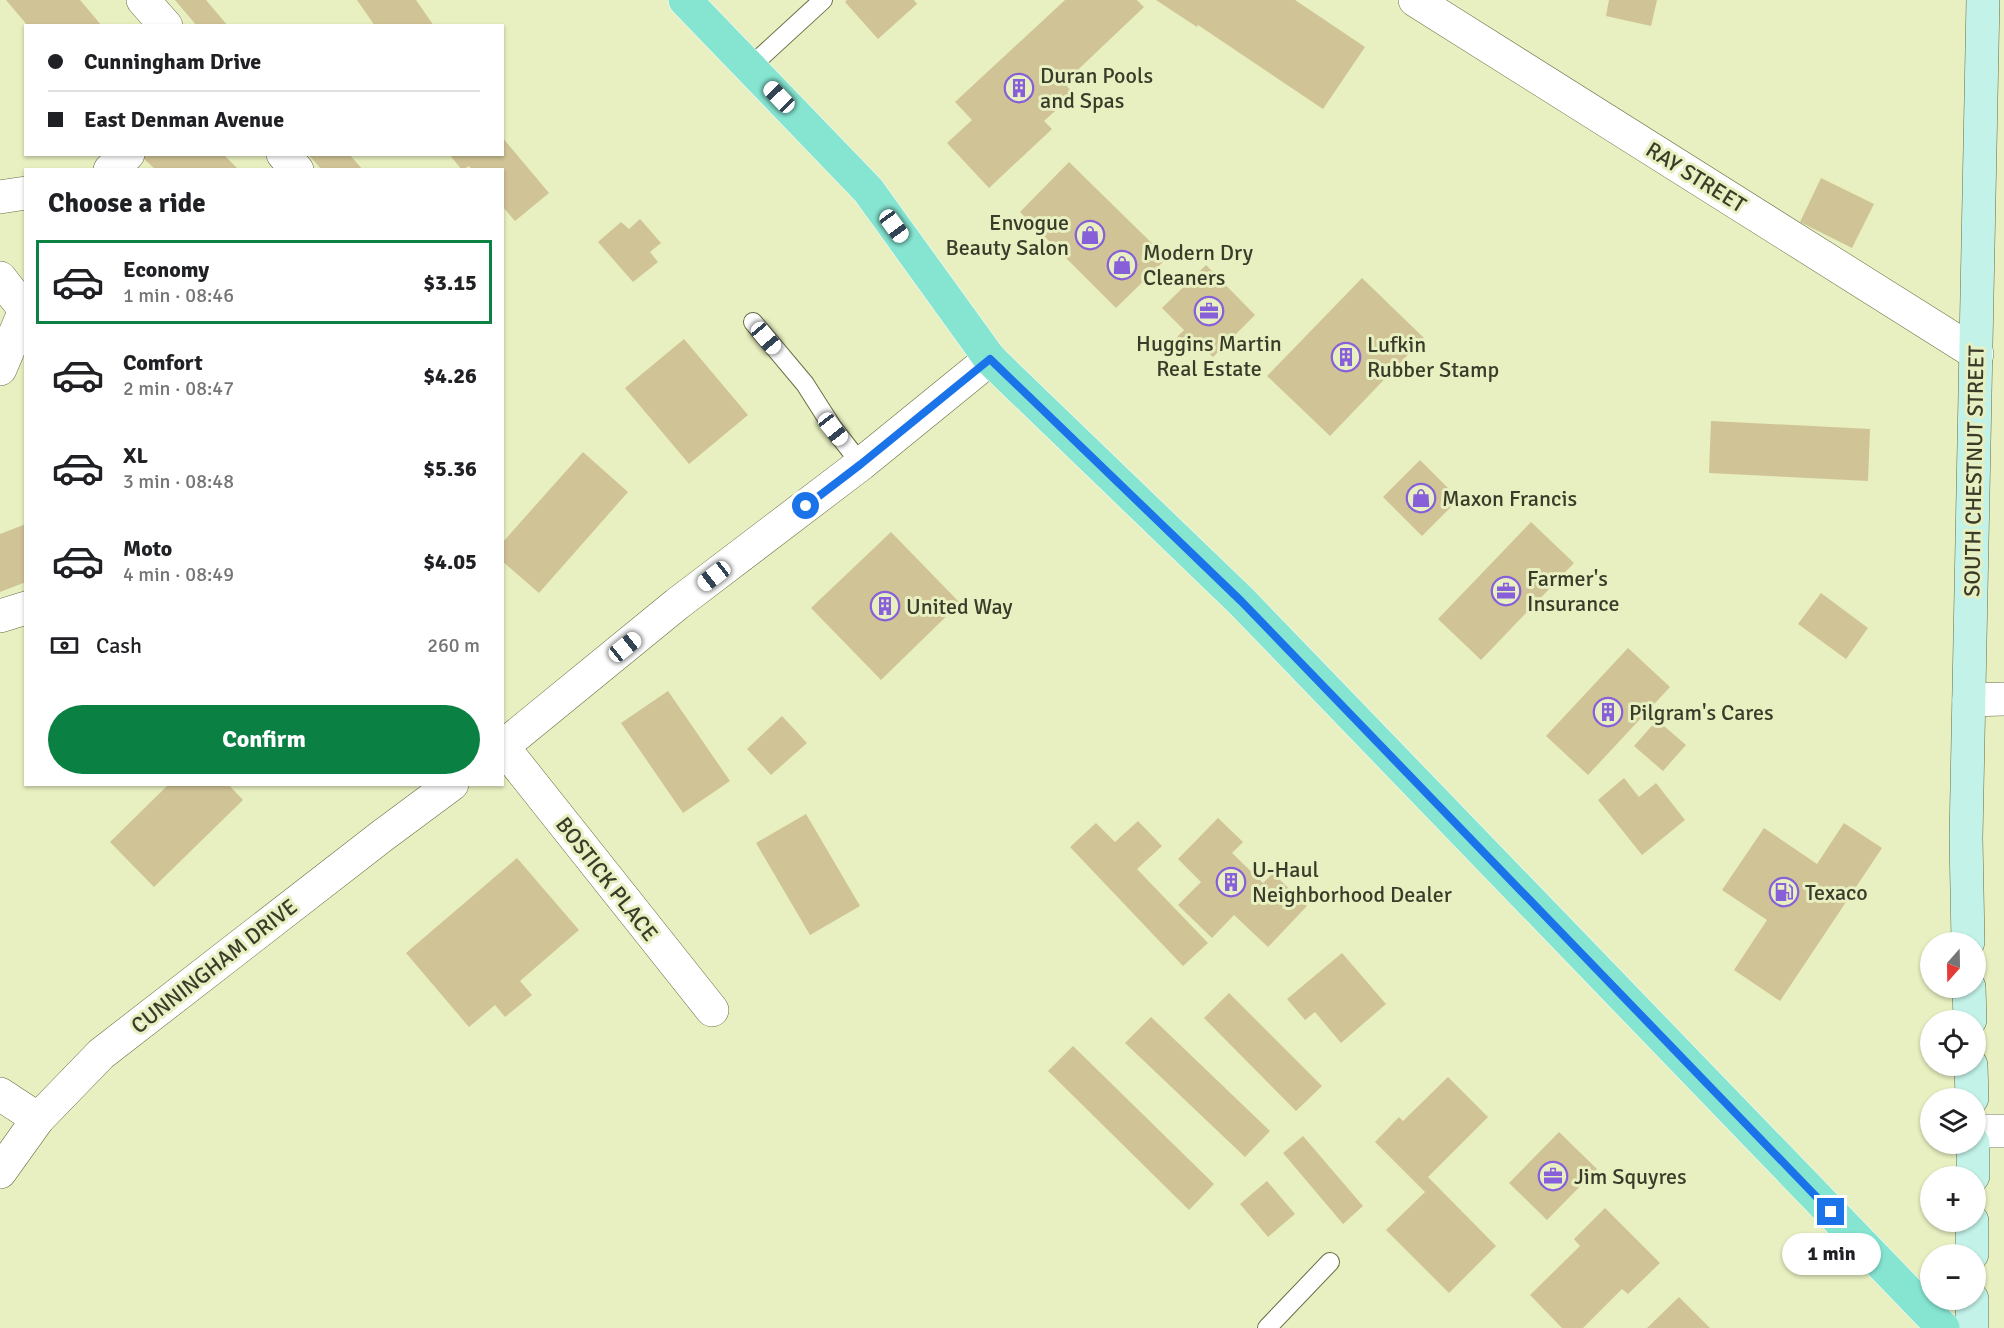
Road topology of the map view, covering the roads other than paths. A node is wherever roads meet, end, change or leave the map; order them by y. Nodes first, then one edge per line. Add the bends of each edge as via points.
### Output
1 (143, 0) edge
2 (685, 0) edge
3 (823, 0) edge
4 (1415, 0) edge
5 (1983, 0) edge
6 (164, 24) edge
7 (750, 67) junction
8 (126, 156) edge
9 (286, 156) edge
10 (112, 168) edge
11 (295, 168) edge
12 (24, 193) edge
13 (0, 197) edge
14 (0, 278) edge
15 (24, 309) edge
16 (24, 312) edge
17 (753, 322) dead end
18 (1977, 354) junction
19 (990, 359) junction
20 (0, 369) edge
21 (861, 464) junction
22 (24, 609) edge
23 (0, 616) edge
24 (2004, 699) edge
25 (1969, 700) junction
26 (504, 746) edge
27 (504, 748) edge
28 (449, 786) edge
29 (1968, 932) edge
30 (712, 1010) dead end
31 (0, 1094) edge
32 (38, 1119) junction
33 (1986, 1131) edge
34 (2004, 1131) edge
35 (0, 1172) edge
36 (1330, 1262) dead end
37 (1972, 1310) edge
38 (1268, 1328) edge
39 (1943, 1328) edge
40 (1972, 1328) edge

1 - 6 street
2 - 7 main road
3 - 7 lane
4 - 18 street, RAY STREET
5 - 18 main road, SOUTH CHESTNUT STREET
7 - 19 main road via 868,190
8 - 10 street
9 - 11 street
12 - 13 street
14 - 15 street
16 - 20 street
17 - 21 lane via 805,384
18 - 25 main road, SOUTH CHESTNUT STREET
19 - 21 street
19 - 39 main road via 1241,601
21 - 26 street via 677,604
22 - 23 street
24 - 25 street
25 - 29 main road, SOUTH CHESTNUT STREET
27 - 30 street, BOSTICK PLACE
28 - 32 street, CUNNINGHAM DRIVE via 101,1054
31 - 32 street
32 - 35 street, CUNNINGHAM DRIVE
33 - 34 street
36 - 38 lane
37 - 40 main road

